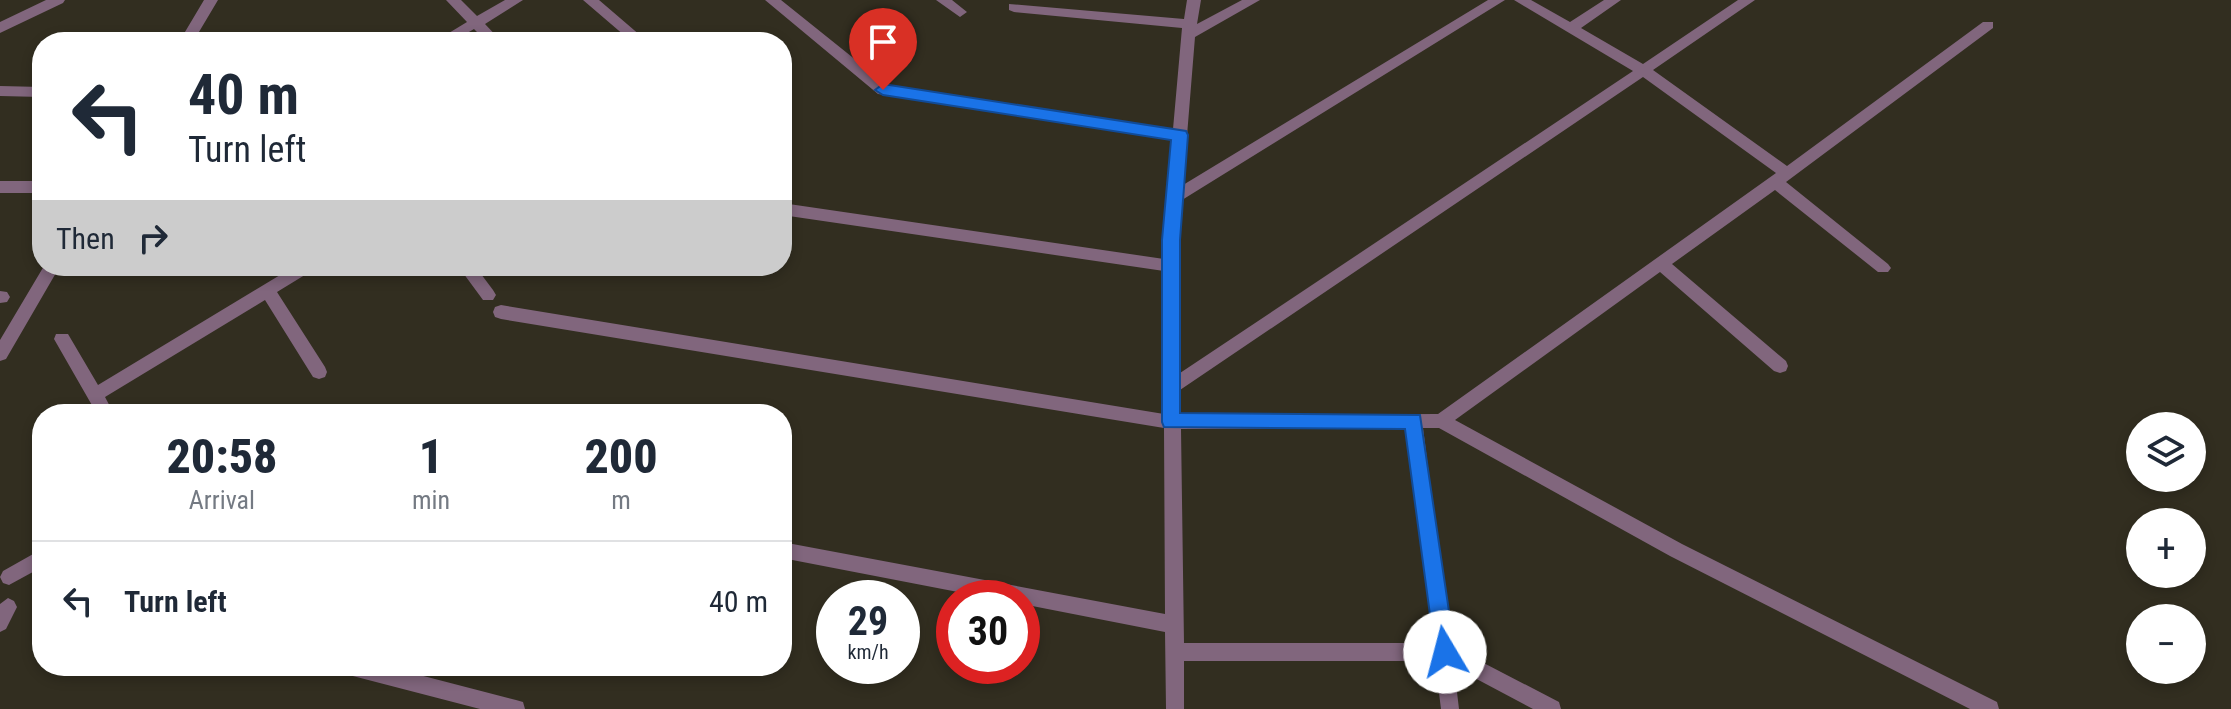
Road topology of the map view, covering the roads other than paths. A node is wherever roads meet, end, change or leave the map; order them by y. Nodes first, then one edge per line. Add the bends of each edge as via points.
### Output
1 (58, 0) edge
2 (211, 0) edge
3 (453, 0) edge
4 (516, 0) edge
5 (590, 0) edge
6 (772, 0) edge
7 (943, 0) edge
8 (1194, 0) edge
9 (1253, 0) edge
10 (1498, 0) edge
11 (1521, 0) edge
12 (1614, 0) edge
13 (1748, 0) edge
14 (1014, 7) dead end
15 (960, 12) dead end
16 (476, 22) junction
17 (1988, 25) dead end
18 (0, 28) edge
19 (1189, 29) junction
20 (1570, 29) junction
21 (192, 32) edge
22 (458, 32) edge
23 (486, 32) edge
24 (629, 32) edge
25 (1643, 70) junction
26 (0, 91) edge
27 (32, 92) edge
28 (1180, 135) junction
29 (1782, 178) junction
30 (0, 187) edge
31 (32, 187) edge
32 (1175, 197) junction
33 (792, 210) edge
34 (1661, 264) junction
35 (1171, 266) junction
36 (1883, 268) dead end
37 (46, 276) edge
38 (292, 276) edge
39 (474, 276) edge
40 (268, 291) junction
41 (488, 295) dead end
42 (501, 312) dead end
43 (62, 339) dead end
44 (0, 354) edge
45 (1780, 366) dead end
46 (319, 372) dead end
47 (1172, 387) junction
48 (95, 395) junction
49 (100, 404) edge
50 (1414, 421) junction
51 (1441, 421) junction
52 (1171, 422) junction
53 (792, 552) edge
54 (32, 563) edge
55 (9, 577) dead end
56 (1176, 625) junction
57 (1177, 652) junction
58 (1445, 652) junction
59 (388, 676) edge
60 (516, 709) edge
61 (1175, 709) edge
62 (1450, 709) edge
63 (1552, 709) edge
64 (1990, 709) edge

1 - 18 street
2 - 21 street
3 - 16 street
4 - 16 street
5 - 24 street
6 - 28 street via 883,90
7 - 15 street
8 - 19 street
9 - 19 street
10 - 32 street
11 - 20 street
12 - 20 street
13 - 25 street
14 - 19 street
16 - 22 street
16 - 23 street
17 - 29 street
19 - 28 street
20 - 25 street
25 - 29 street
25 - 47 street
26 - 27 street
28 - 32 street
29 - 34 street
29 - 36 street
30 - 31 street
32 - 35 street
33 - 35 street
34 - 45 street
34 - 51 street
35 - 47 street
37 - 44 street
38 - 40 street
39 - 41 street
40 - 46 street
40 - 48 street
42 - 52 street
43 - 48 street
47 - 52 street
48 - 49 street
50 - 51 street
50 - 52 street
50 - 58 street
51 - 64 street via 1676,550
52 - 56 street
53 - 56 street
54 - 55 street
56 - 57 street
57 - 58 street
57 - 61 street
58 - 62 street
58 - 63 street
59 - 60 street

